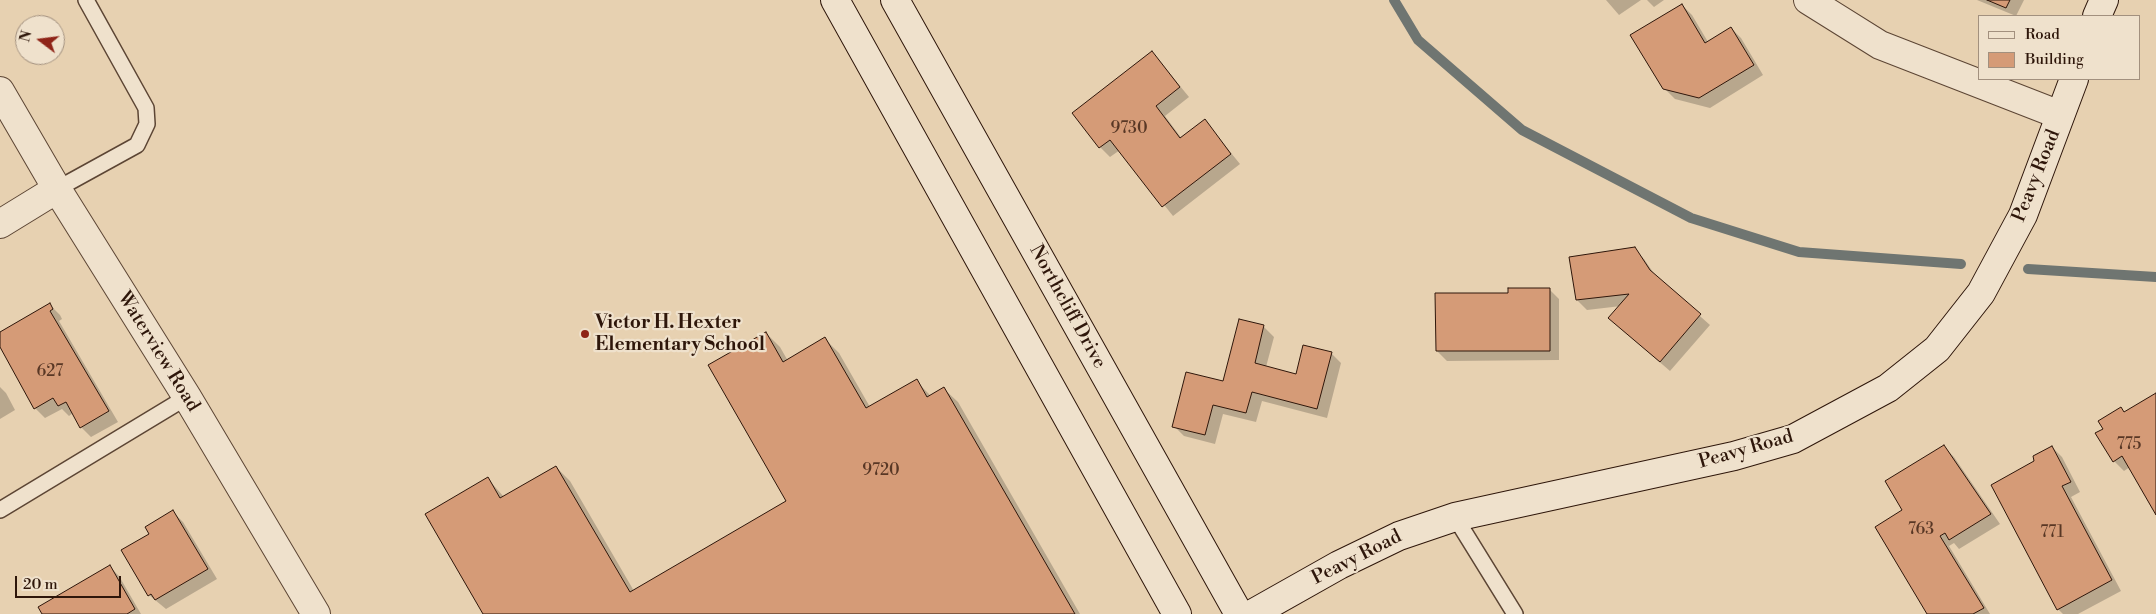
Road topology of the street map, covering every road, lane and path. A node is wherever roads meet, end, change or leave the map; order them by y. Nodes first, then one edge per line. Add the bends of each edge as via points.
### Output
1 (86, 0) edge
2 (835, 0) edge
3 (895, 0) edge
4 (1808, 0) edge
5 (2104, 0) edge
6 (2097, 15) edge
7 (2074, 80) edge
8 (0, 91) edge
9 (2060, 115) junction
10 (57, 190) junction
11 (0, 224) edge
12 (186, 397) junction
13 (0, 510) edge
14 (1455, 517) junction
15 (307, 611) edge
16 (1177, 614) edge
17 (1239, 614) edge
18 (1252, 614) edge
19 (1515, 614) edge

1 - 10 lane via 146,108 147,124 137,145
2 - 16 street
3 - 17 street, Northcliff Drive
4 - 9 street via 1880,45
5 - 6 street
7 - 9 street, Peavy Road
8 - 10 street, Waterview Road
9 - 14 street, Peavy Road via 2023,215 1981,292 1937,349 1888,388 1793,439 1734,456
10 - 11 street
10 - 12 street, Waterview Road
12 - 13 lane
12 - 15 street, Waterview Road
14 - 18 street, Peavy Road via 1398,536
14 - 19 lane

